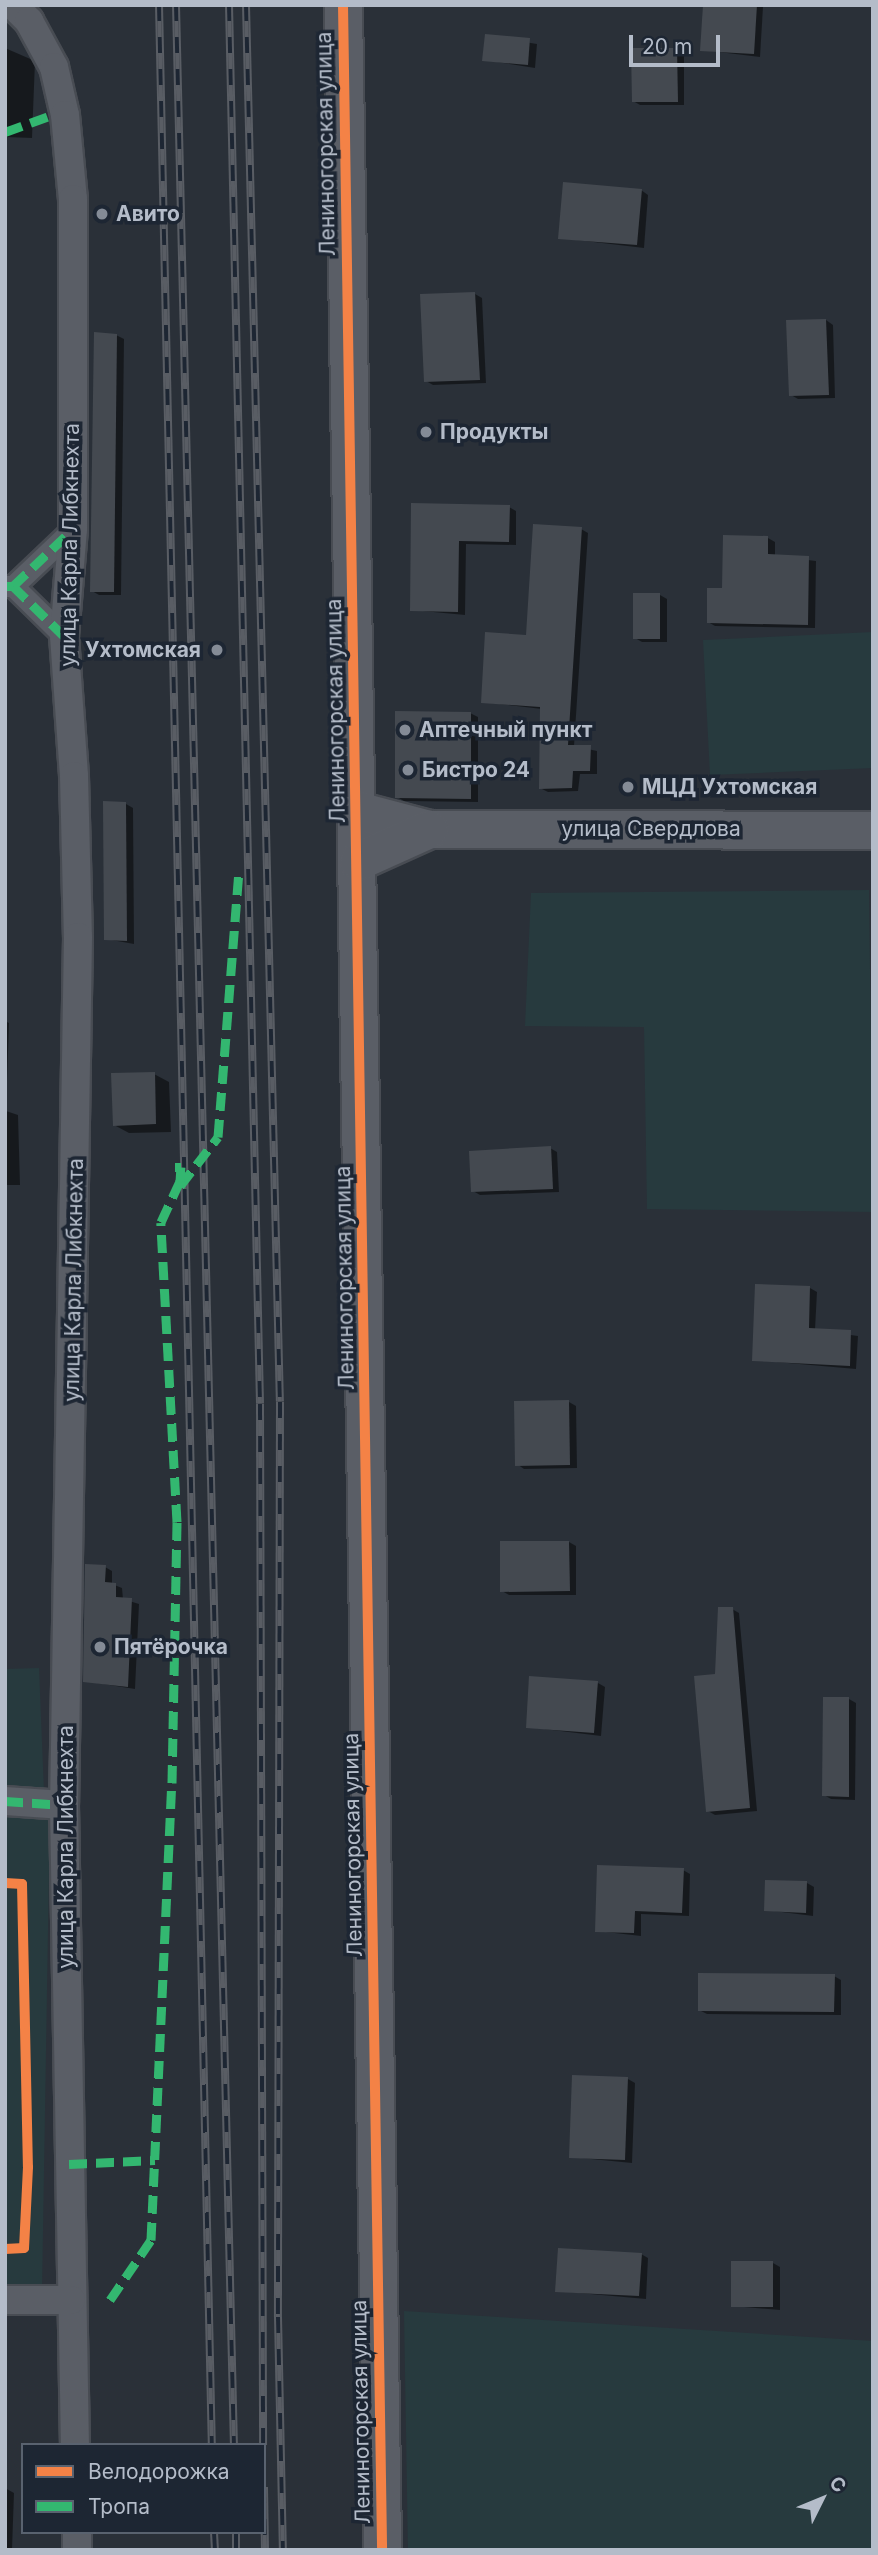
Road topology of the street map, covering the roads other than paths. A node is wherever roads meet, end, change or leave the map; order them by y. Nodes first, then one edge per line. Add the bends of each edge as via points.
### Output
1 (13, 5) edge
2 (343, 5) edge
3 (73, 529) junction
4 (9, 586) edge
5 (64, 636) junction
6 (357, 810) junction
7 (429, 829) junction
8 (873, 830) edge
9 (358, 861) junction
10 (5, 1801) edge
11 (64, 1805) junction
12 (5, 2300) edge
13 (72, 2300) junction
14 (75, 2443) edge
15 (382, 2550) edge

1 - 3 street, улица Карла Либкнехта via 43,43 65,116 73,199
2 - 6 street, Лениногорская улица
3 - 4 street
3 - 5 street, улица Карла Либкнехта
4 - 5 street
5 - 11 street, улица Карла Либкнехта via 78,937
6 - 7 street, улица Свердлова
6 - 9 street, Лениногорская улица
7 - 8 street, улица Свердлова
7 - 9 street, улица Свердлова
9 - 15 street, Лениногорская улица
10 - 11 street
11 - 13 street, улица Карла Либкнехта
12 - 13 street
13 - 14 street, улица Карла Либкнехта

